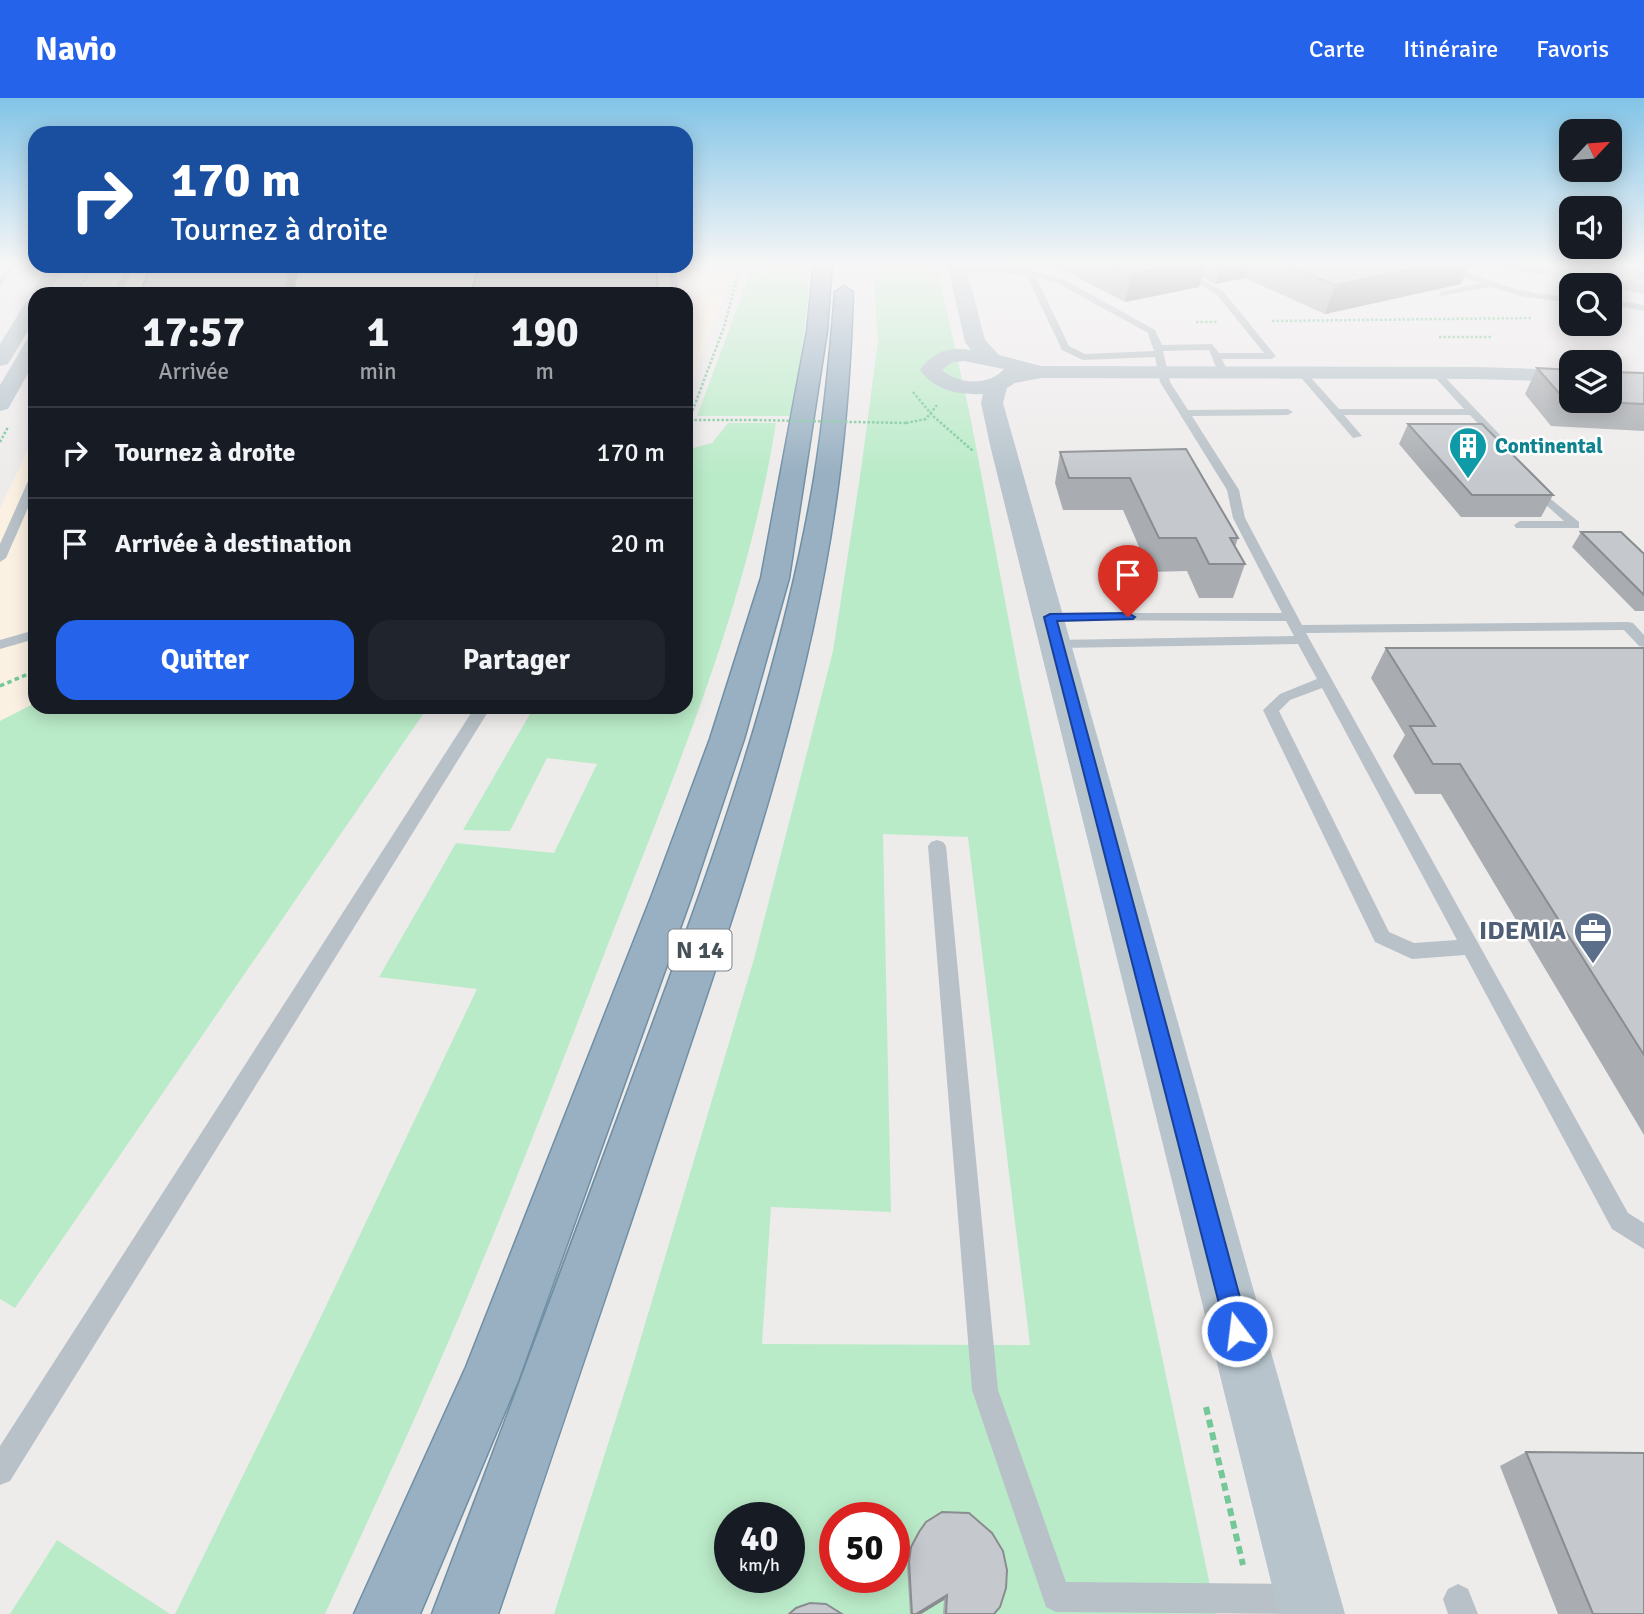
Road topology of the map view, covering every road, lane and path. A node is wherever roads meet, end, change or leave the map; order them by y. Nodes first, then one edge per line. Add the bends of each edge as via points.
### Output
1 (16, 334) edge
2 (721, 334) edge
3 (817, 334) edge
4 (842, 334) edge
5 (973, 334) edge
6 (1058, 334) edge
7 (1154, 334) edge
8 (1253, 334) edge
9 (1438, 337) dead end
10 (1492, 337) dead end
11 (975, 342) junction
12 (28, 354) edge
13 (957, 355) junction
14 (1161, 358) junction
15 (0, 361) edge
16 (1219, 364) junction
17 (1301, 372) junction
18 (1436, 373) junction
19 (1559, 376) edge
20 (994, 379) junction
21 (0, 404) edge
22 (693, 407) edge
23 (1288, 412) dead end
24 (1336, 412) junction
25 (1473, 412) junction
26 (1184, 413) junction
27 (930, 416) dead end
28 (693, 422) edge
29 (1357, 436) dead end
30 (28, 495) edge
31 (1520, 525) dead end
32 (0, 558) edge
33 (1298, 629) junction
34 (1054, 630) junction
35 (28, 636) edge
36 (1644, 643) edge
37 (0, 645) edge
38 (28, 674) edge
39 (1326, 681) junction
40 (0, 686) edge
41 (479, 714) edge
42 (937, 846) dead end
43 (1471, 947) junction
44 (1644, 1237) edge
45 (0, 1471) edge
46 (1310, 1606) edge
47 (387, 1614) edge
48 (466, 1614) edge

1 - 15 main road
2 - 22 path
3 - 47 highway, N 14 via 775,578 727,739 489,1381
4 - 48 highway, N 14 via 831,458 778,701 743,821
5 - 11 main road
6 - 14 lane via 1065,348 1083,357
7 - 14 lane
8 - 16 lane via 1271,356
9 - 10 path
11 - 13 main road
11 - 20 main road
12 - 21 main road
13 - 20 main road
13 - 20 main road via 936,362 932,373 945,382
14 - 16 main road
14 - 20 main road
14 - 26 lane via 1166,382
16 - 17 main road
17 - 18 main road
17 - 24 lane
18 - 19 main road
18 - 25 lane
20 - 34 main road
23 - 26 lane
24 - 25 lane
24 - 29 lane
25 - 31 lane via 1498,439 1491,449 1574,525
26 - 33 lane via 1233,490 1239,518
27 - 28 path, bridge via 906,423
30 - 32 lane
33 - 34 lane
33 - 34 lane
33 - 36 lane via 1629,626
33 - 39 lane
34 - 46 main road
35 - 37 lane
38 - 40 path
39 - 43 lane
39 - 43 lane via 1285,697 1271,710 1382,937 1412,951
41 - 45 lane
42 - 46 lane via 985,1390 1056,1597
43 - 44 lane via 1620,1221

